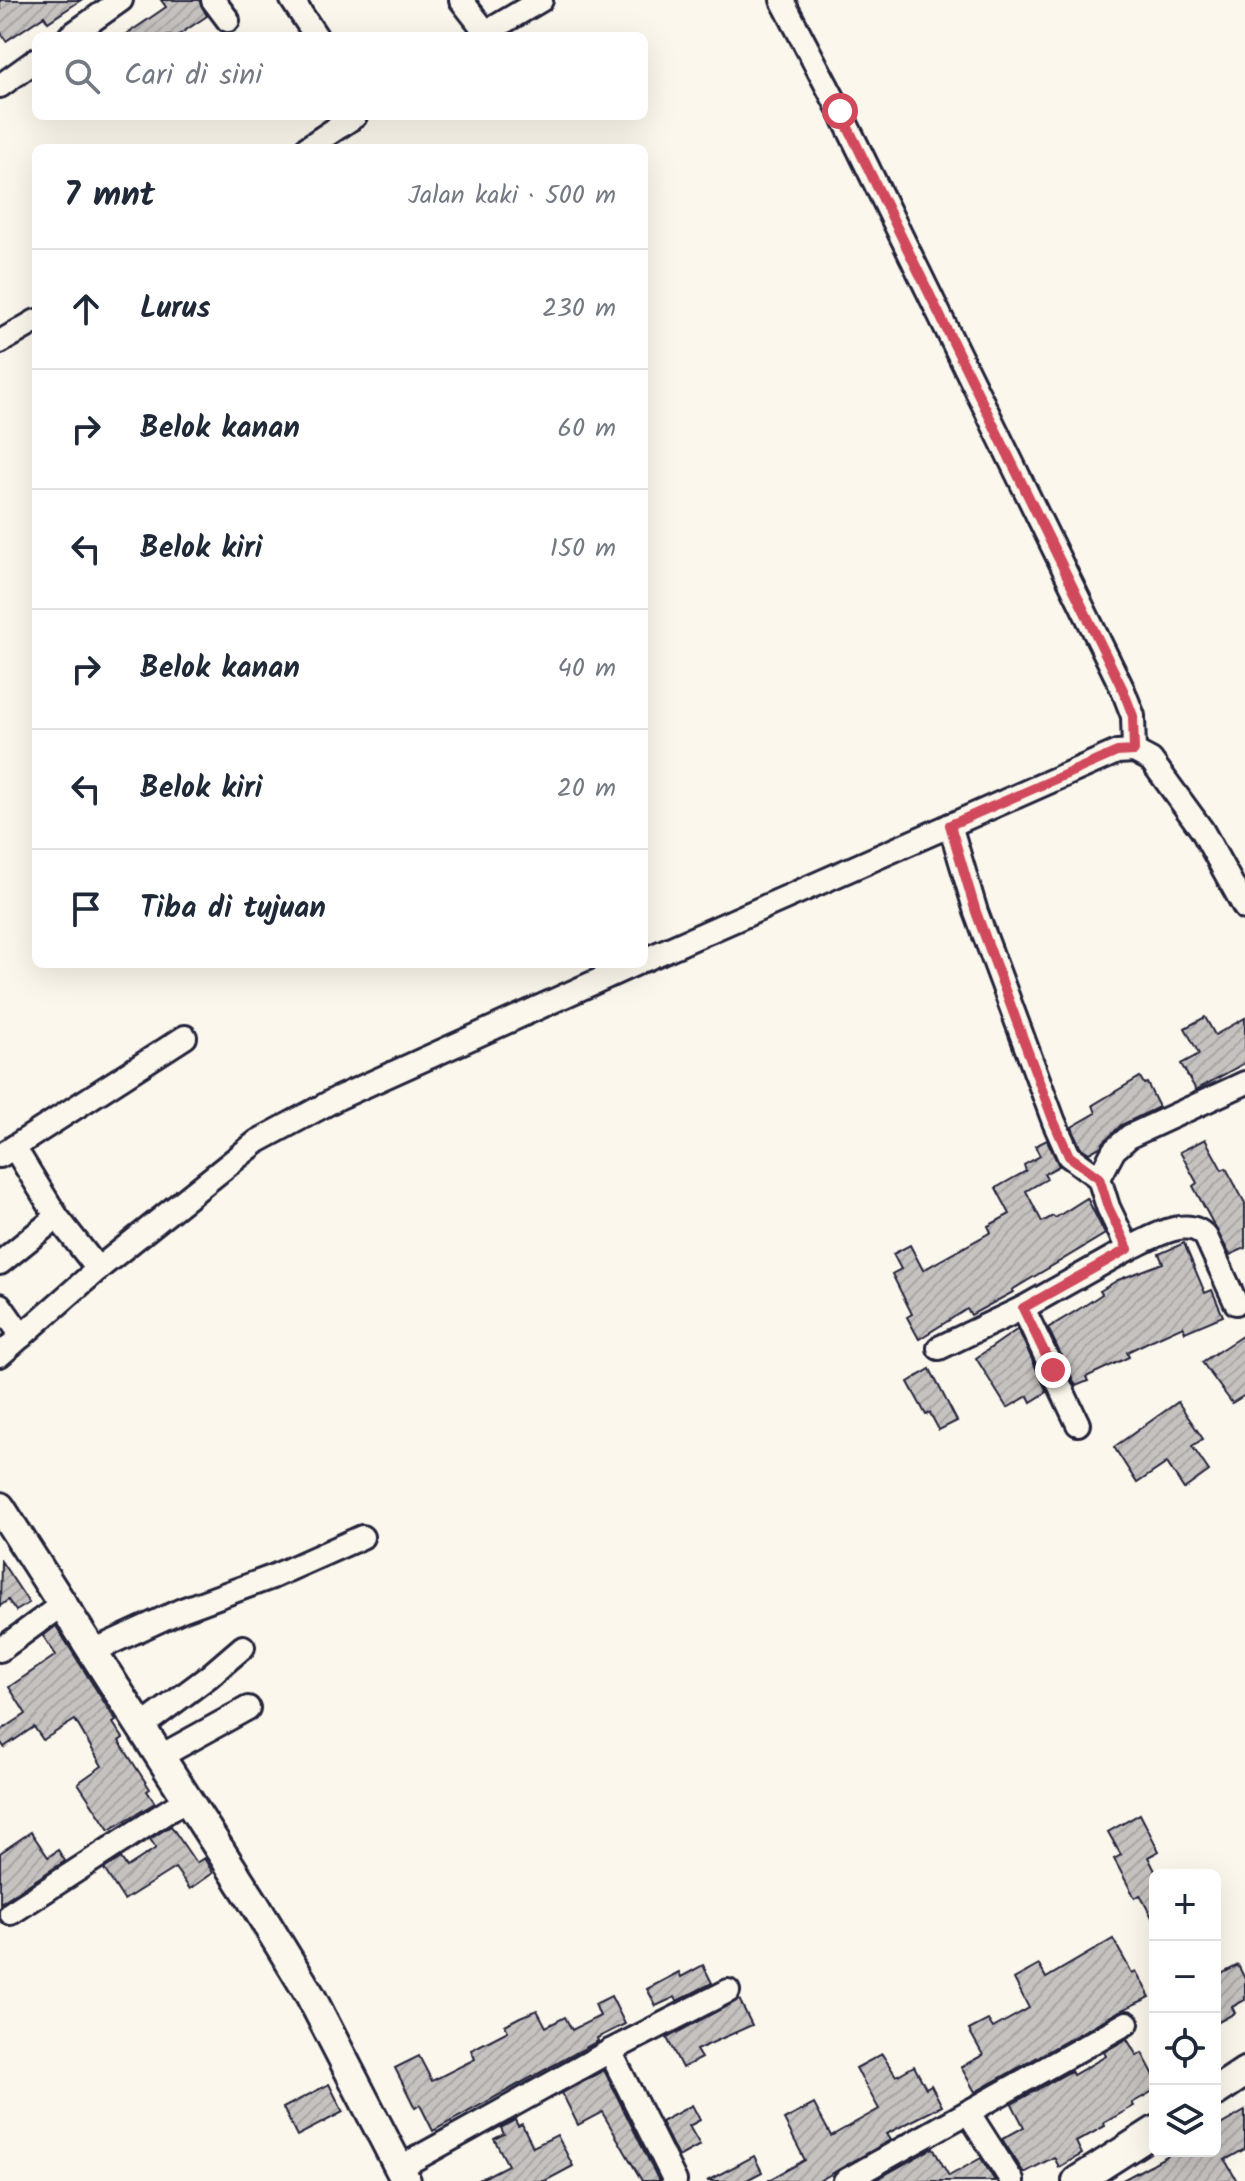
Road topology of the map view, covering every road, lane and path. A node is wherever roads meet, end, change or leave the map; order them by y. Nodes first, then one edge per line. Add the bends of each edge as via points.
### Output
1 (121, 0) edge
2 (213, 0) edge
3 (292, 0) edge
4 (461, 0) edge
5 (541, 0) edge
6 (782, 0) edge
7 (228, 20) dead end
8 (76, 32) edge
9 (313, 32) edge
10 (482, 32) edge
11 (486, 32) edge
12 (32, 63) edge
13 (0, 86) edge
14 (349, 120) edge
15 (313, 144) edge
16 (32, 323) edge
17 (0, 342) edge
18 (1134, 751) junction
19 (950, 825) junction
20 (1245, 908) edge
21 (648, 958) edge
22 (626, 968) edge
23 (185, 1037) dead end
24 (1245, 1083) edge
25 (7, 1151) edge
26 (1099, 1178) junction
27 (57, 1217) junction
28 (1128, 1249) junction
29 (0, 1263) edge
30 (98, 1269) junction
31 (1236, 1303) dead end
32 (0, 1305) edge
33 (1023, 1308) junction
34 (22, 1336) junction
35 (939, 1348) dead end
36 (0, 1355) edge
37 (1078, 1424) dead end
38 (0, 1507) edge
39 (362, 1537) dead end
40 (64, 1603) junction
41 (243, 1647) dead end
42 (0, 1650) edge
43 (93, 1651) junction
44 (248, 1708) dead end
45 (141, 1727) junction
46 (161, 1756) junction
47 (188, 1798) junction
48 (11, 1913) dead end
49 (728, 1991) dead end
50 (1127, 2023) dead end
51 (610, 2051) junction
52 (1245, 2072) edge
53 (1221, 2088) edge
54 (968, 2112) junction
55 (1149, 2135) edge
56 (402, 2174) edge
57 (675, 2181) edge
58 (845, 2181) edge
59 (1012, 2181) edge
60 (1077, 2181) edge

1 - 8 street
2 - 7 street
3 - 9 street
4 - 10 street
5 - 11 street
6 - 18 street via 1123,690 1133,716
12 - 13 street
14 - 15 street
16 - 17 street
18 - 19 street via 1117,752
18 - 20 street via 1151,760 1193,817
19 - 21 street
19 - 26 street via 976,912 1054,1122 1069,1156
22 - 30 street via 301,1116 258,1141
23 - 25 street
24 - 26 street via 1130,1136 1114,1150
25 - 27 street
26 - 28 street
27 - 29 street
27 - 30 street
28 - 31 street via 1168,1231 1200,1229
28 - 33 street
30 - 34 street
32 - 34 street
33 - 35 street
33 - 37 street
34 - 36 street
38 - 40 street
39 - 43 street
40 - 42 street
40 - 43 street
41 - 45 street
43 - 45 street
44 - 46 street
45 - 46 street
46 - 47 street
47 - 48 street
47 - 56 street via 310,1995
49 - 51 street
50 - 54 street
51 - 56 street
51 - 57 street
52 - 53 street
54 - 58 street
54 - 59 street
55 - 60 street

